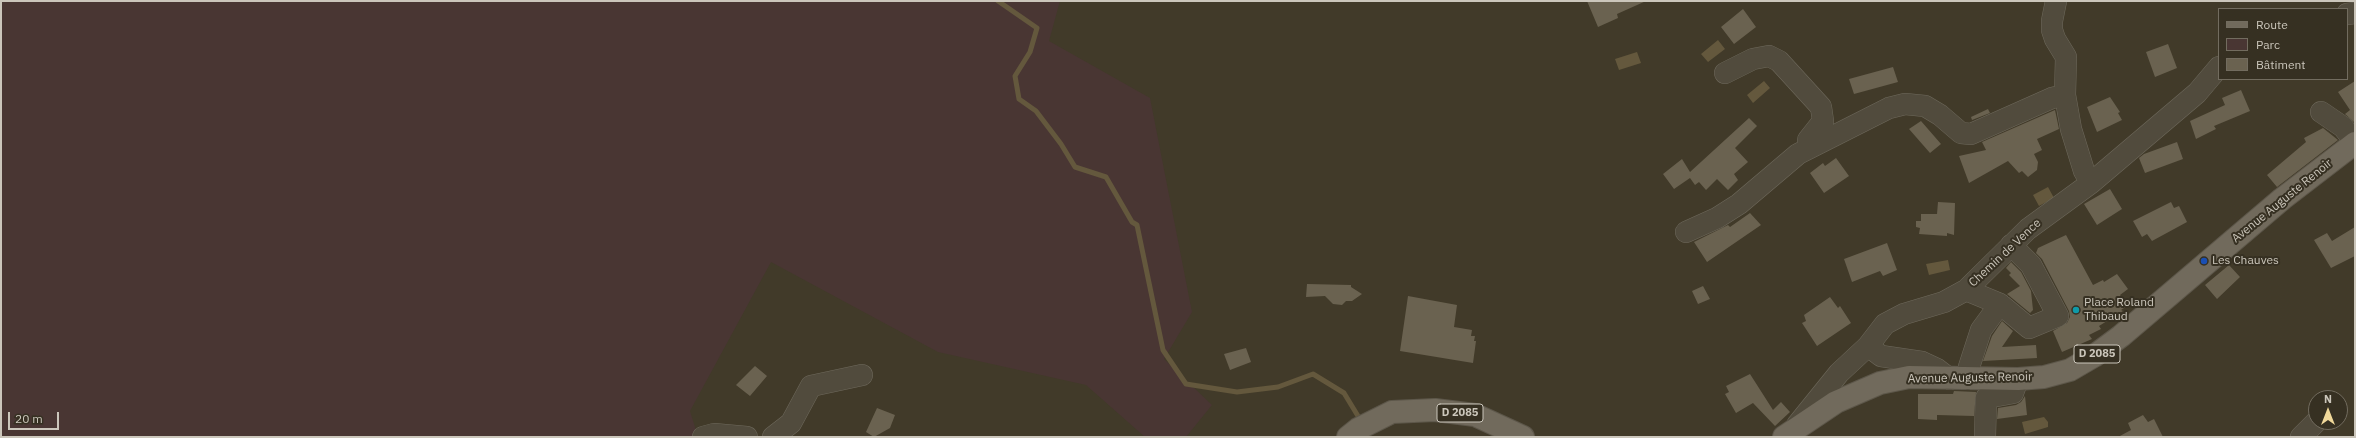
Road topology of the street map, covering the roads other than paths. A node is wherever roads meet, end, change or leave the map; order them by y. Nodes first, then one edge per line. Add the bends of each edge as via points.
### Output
1 (2056, 1) edge
2 (2218, 68) edge
3 (1725, 73) dead end
4 (2066, 95) junction
5 (2321, 112) dead end
6 (2355, 142) edge
7 (1810, 147) junction
8 (2091, 182) junction
9 (1686, 232) dead end
10 (2011, 245) junction
11 (1966, 290) junction
12 (2000, 304) junction
13 (1868, 346) junction
14 (862, 375) dead end
15 (1959, 378) junction
16 (2018, 379) junction
17 (1788, 434) edge
18 (703, 437) edge
19 (747, 437) edge
20 (773, 437) edge
21 (1348, 437) edge
22 (1523, 437) edge
23 (1985, 437) edge

1 - 4 street via 2052,30 2054,39 2066,57
2 - 8 street, Chemin de Vence via 2197,93
3 - 7 street via 1753,59 1768,56 1779,61 1821,107 1823,121 1808,140
4 - 7 street via 2052,98 1971,134 1961,133 1925,106 1905,104 1888,108
4 - 8 street via 2071,129 2084,171
5 - 6 street via 2343,127
6 - 16 main road, Avenue Auguste Renoir / D 2085 via 2282,199 2094,356 2070,370 2044,377
7 - 9 street via 1770,176 1739,204 1717,218
8 - 10 street, Chemin de Vence via 2028,229
10 - 11 street, Chemin de Vence
10 - 12 street via 2031,265 2058,316 2029,328
11 - 12 street
11 - 13 street, Chemin de Vence via 1944,302 1904,314 1885,324
12 - 15 street via 1981,330 1969,367
13 - 15 street via 1881,356 1922,362
13 - 17 street, Chemin de Vence via 1840,373
14 - 20 street via 811,386 791,423
15 - 16 main road, Avenue Auguste Renoir / D 2085
15 - 17 main road, Avenue Auguste Renoir / D 2085 via 1909,377 1880,382 1836,402
16 - 23 street via 2014,393 1986,398
18 - 19 street via 714,434
21 - 22 main road, D 2085 via 1358,428 1392,412 1435,410 1475,416

